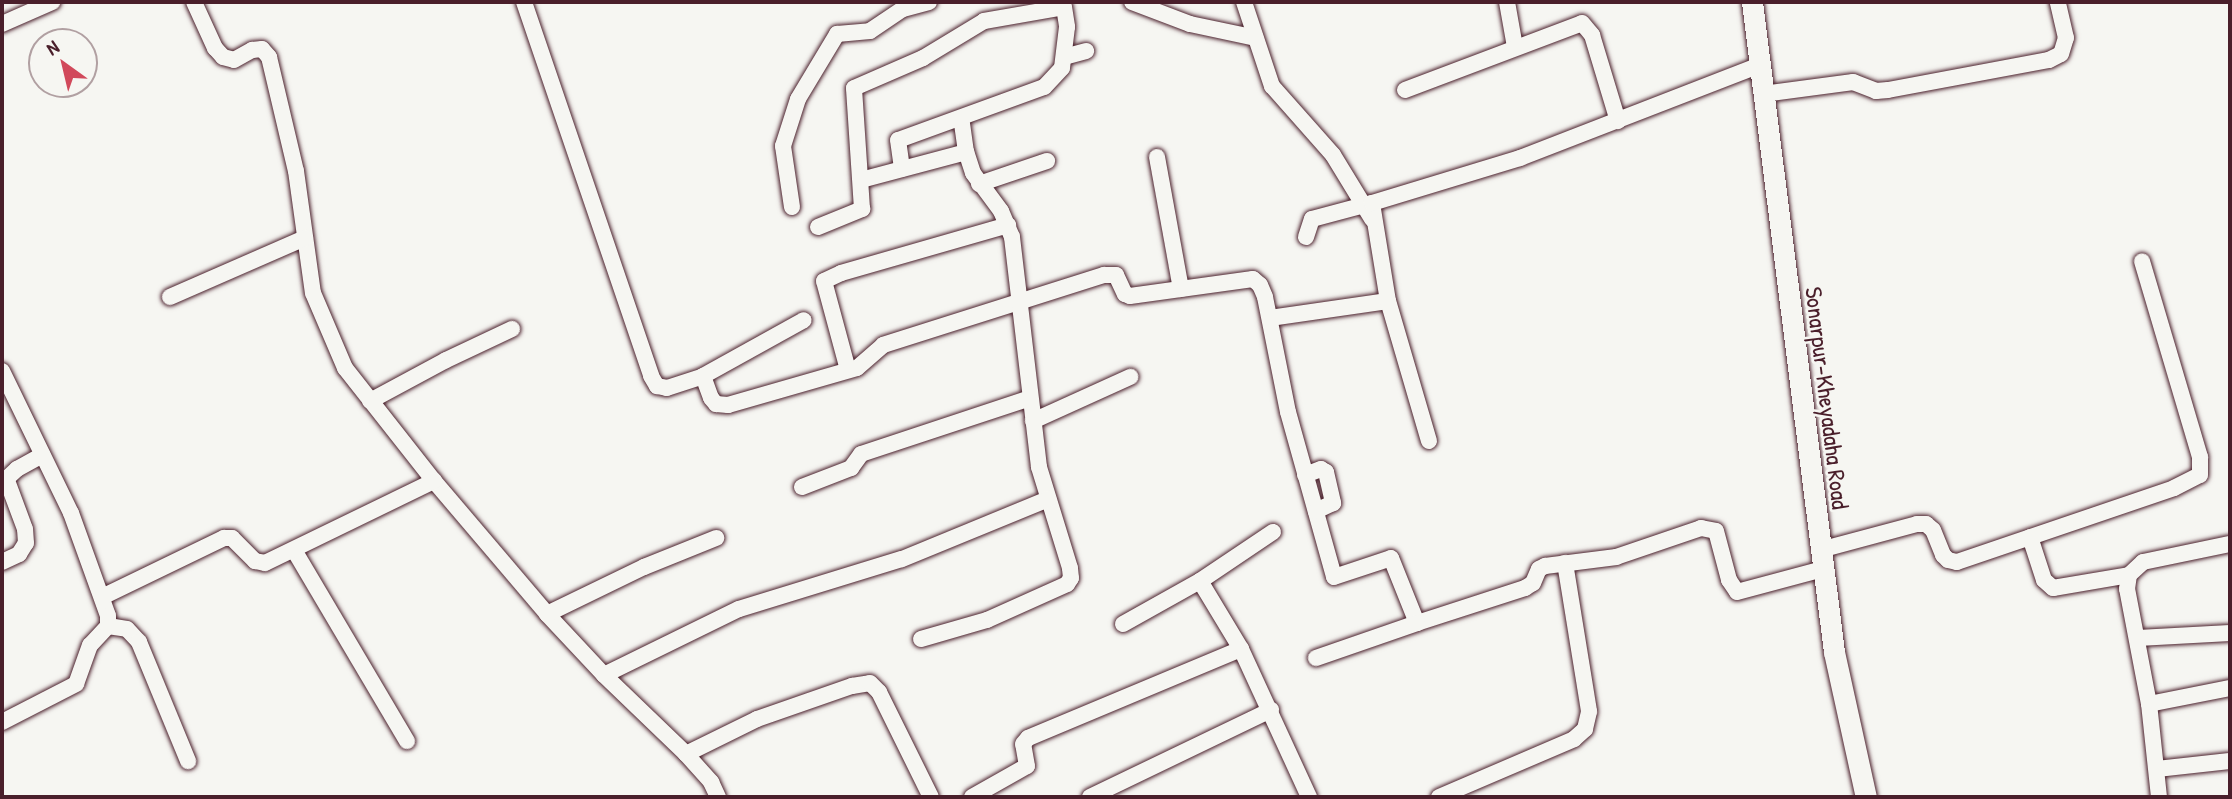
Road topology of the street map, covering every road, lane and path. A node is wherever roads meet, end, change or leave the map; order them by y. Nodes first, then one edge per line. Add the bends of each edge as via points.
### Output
1 (52, 2) edge
2 (194, 2) edge
3 (524, 2) edge
4 (929, 2) edge
5 (1132, 2) edge
6 (1244, 2) edge
7 (1507, 2) edge
8 (1752, 2) edge
9 (2059, 2) edge
10 (1070, 4) edge
11 (1043, 7) edge
12 (2, 24) edge
13 (1256, 38) junction
14 (1515, 47) junction
15 (1086, 51) dead end
16 (1064, 57) junction
17 (1760, 65) junction
18 (1405, 90) dead end
19 (1763, 94) junction
20 (961, 118) junction
21 (1618, 121) junction
22 (966, 152) junction
23 (1157, 157) dead end
24 (1047, 161) dead end
25 (902, 169) junction
26 (861, 180) junction
27 (979, 184) junction
28 (1368, 204) junction
29 (792, 207) dead end
30 (1008, 225) junction
31 (818, 227) dead end
32 (1306, 237) dead end
33 (306, 238) junction
34 (2142, 261) dead end
35 (1181, 289) junction
36 (170, 298) dead end
37 (1019, 302) junction
38 (1388, 302) junction
39 (1270, 318) junction
40 (804, 320) dead end
41 (512, 329) dead end
42 (848, 370) junction
43 (2, 371) edge
44 (703, 376) junction
45 (1130, 377) dead end
46 (1030, 398) junction
47 (370, 401) junction
48 (1032, 421) junction
49 (1429, 441) dead end
50 (42, 455) junction
51 (4, 481) edge
52 (435, 481) junction
53 (802, 486) dead end
54 (1048, 499) junction
55 (1273, 532) dead end
56 (2029, 537) junction
57 (716, 538) dead end
58 (2230, 544) edge
59 (294, 550) junction
60 (1822, 560) junction
61 (2, 562) edge
62 (1566, 563) junction
63 (2129, 575) junction
64 (1200, 581) junction
65 (102, 597) junction
66 (547, 614) junction
67 (1417, 623) junction
68 (1123, 624) dead end
69 (108, 626) junction
70 (2230, 633) edge
71 (2138, 638) junction
72 (921, 639) dead end
73 (1241, 649) junction
74 (1316, 658) dead end
75 (604, 675) junction
76 (2230, 688) edge
77 (2149, 704) junction
78 (1271, 710) junction
79 (2, 722) edge
80 (407, 741) dead end
81 (686, 754) junction
82 (188, 761) dead end
83 (2230, 761) edge
84 (2157, 769) junction
85 (718, 797) edge
86 (931, 797) edge
87 (972, 797) edge
88 (1090, 797) edge
89 (1309, 797) edge
90 (1439, 797) edge
91 (1866, 797) edge
92 (2159, 797) edge

1 - 12 street
2 - 33 street via 223,57 234,60 262,49 269,57 296,171
3 - 44 street via 651,376 657,386 667,388
4 - 29 street via 902,9 870,31 837,34 798,99 783,146
5 - 13 street via 1190,24
6 - 13 street
7 - 14 street
8 - 17 main road, Sonarpur-Kheyadaha Road
9 - 19 street via 2066,38 2061,54 2049,60 1888,90 1876,91 1853,82
10 - 11 street
10 - 16 street
11 - 26 street via 984,21 923,58 854,88
13 - 28 street via 1272,86 1333,155
14 - 18 street
14 - 21 street via 1571,25 1588,27
15 - 16 street
16 - 20 street via 1062,68 1044,87
17 - 19 main road, Sonarpur-Kheyadaha Road
17 - 21 street
19 - 60 main road, Sonarpur-Kheyadaha Road
20 - 22 street
20 - 25 street via 898,140
21 - 28 street via 1480,171
22 - 25 street
22 - 27 street
23 - 35 street
24 - 27 street
25 - 26 street
26 - 31 street via 862,209
27 - 30 street
28 - 32 street via 1312,219
28 - 38 street
30 - 37 street
30 - 42 street via 841,273 824,282
33 - 36 street
33 - 47 street via 319,312 345,368
34 - 56 street via 2200,457 2200,475
35 - 37 street via 1130,296 1116,275 1110,274
35 - 39 street via 1253,279 1260,285
37 - 42 street via 883,345 865,363
37 - 46 street
38 - 39 street
38 - 49 street
39 - 67 street via 1288,412 1334,577 1391,558
40 - 44 street
41 - 47 street
42 - 44 street via 728,405 710,398
43 - 50 street
45 - 48 street
46 - 48 street
46 - 53 street via 861,454 851,468
47 - 52 street
48 - 54 street
50 - 51 street
50 - 65 street via 71,513
51 - 61 street via 25,529 26,543 19,554
52 - 59 street
52 - 66 street
54 - 72 street via 1070,568 1067,584 987,620
54 - 75 street via 902,559 739,609
55 - 64 street
56 - 60 street via 1957,562 1943,555 1933,530 1917,524
56 - 63 street via 2044,580 2053,588
57 - 66 street
58 - 63 street via 2143,562
59 - 65 street via 265,563 255,561 232,538 223,538
59 - 80 street
60 - 62 street via 1737,592 1729,580 1716,531 1711,528 1616,556
60 - 91 main road, Sonarpur-Kheyadaha Road via 1834,652
62 - 67 street via 1539,569 1533,583 1514,593
62 - 90 street via 1589,711 1585,729 1574,738
63 - 71 street via 2127,589
64 - 68 street
64 - 73 street
65 - 69 street
66 - 75 street
67 - 74 street
69 - 79 street via 90,645 76,684
69 - 82 street via 127,629 139,642
70 - 71 street
71 - 77 street
73 - 78 street
73 - 87 street via 1028,738 1023,744 1027,766
75 - 81 street
76 - 77 street
77 - 84 street
78 - 88 street
78 - 89 street
81 - 85 street
81 - 86 street via 757,719 870,683 879,692
83 - 84 street
84 - 92 street

